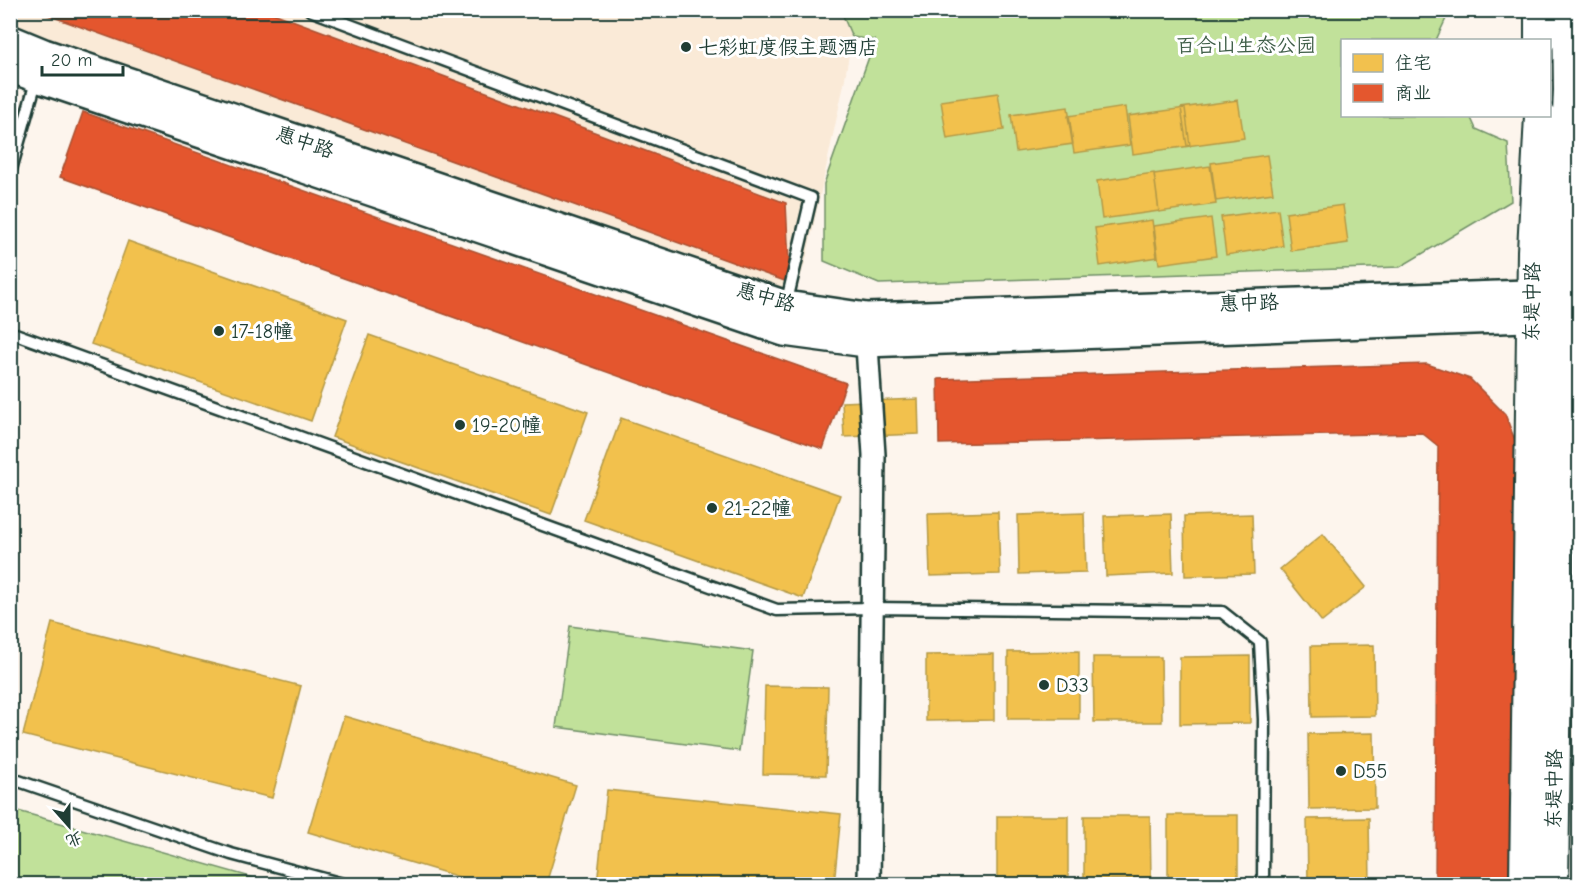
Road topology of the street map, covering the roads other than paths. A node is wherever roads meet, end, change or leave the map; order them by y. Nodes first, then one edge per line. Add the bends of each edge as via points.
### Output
1 (310, 10) edge
2 (1540, 10) edge
3 (1568, 10) edge
4 (10, 39) edge
5 (1540, 39) edge
6 (40, 66) junction
7 (10, 68) edge
8 (1540, 117) edge
9 (12, 158) edge
10 (10, 173) edge
11 (786, 305) junction
12 (1546, 305) junction
13 (866, 330) junction
14 (10, 332) edge
15 (872, 608) junction
16 (10, 778) edge
17 (344, 885) edge
18 (869, 885) edge
19 (1263, 885) edge
20 (1525, 885) edge
21 (1553, 885) edge

1 - 11 lane via 811,198
2 - 5 main road
3 - 12 main road, 东堤中路 via 1569,90
4 - 6 street, 惠中路
6 - 7 street, 惠中路
6 - 9 lane
6 - 11 street, 惠中路
6 - 13 street, 惠中路 via 784,332
8 - 12 main road, 东堤中路
9 - 10 lane
11 - 13 street, 惠中路
12 - 13 street, 惠中路
12 - 20 main road, 东堤中路
12 - 21 main road, 东堤中路
13 - 15 street via 874,456
14 - 15 lane via 777,610
15 - 18 street
15 - 19 lane via 1222,612 1260,642 1264,719
16 - 17 lane via 231,854

